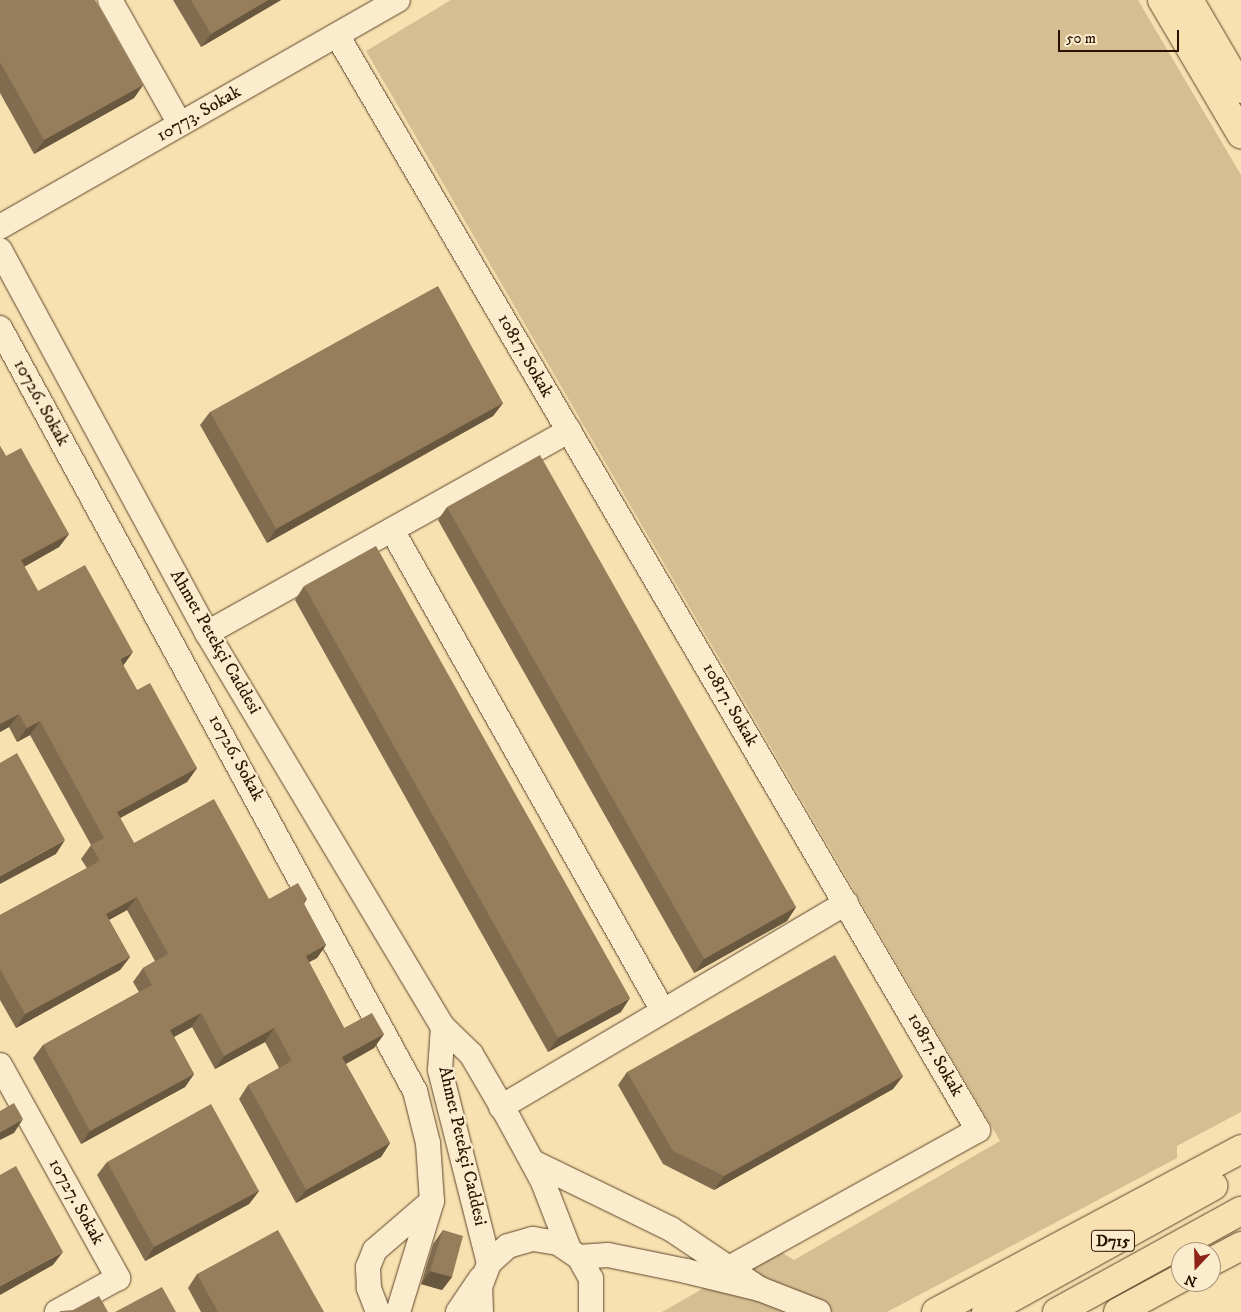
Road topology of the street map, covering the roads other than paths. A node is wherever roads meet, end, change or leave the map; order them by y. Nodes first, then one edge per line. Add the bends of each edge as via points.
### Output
1 (110, 0) edge
2 (398, 0) edge
3 (1162, 0) edge
4 (1189, 0) edge
5 (337, 35) junction
6 (1241, 89) edge
7 (180, 124) junction
8 (1241, 134) edge
9 (0, 227) edge
10 (0, 250) edge
11 (0, 328) edge
12 (569, 431) junction
13 (392, 530) junction
14 (208, 633) junction
15 (846, 903) junction
16 (663, 1011) junction
17 (444, 1027) junction
18 (0, 1065) edge
19 (501, 1107) junction
20 (1241, 1149) edge
21 (533, 1162) junction
22 (1241, 1171) edge
23 (432, 1201) junction
24 (1241, 1211) edge
25 (1241, 1246) edge
26 (574, 1253) junction
27 (1221, 1257) edge
28 (729, 1268) junction
29 (486, 1269) junction
30 (1171, 1283) edge
31 (760, 1289) junction
32 (57, 1312) edge
33 (378, 1312) edge
34 (398, 1312) edge
35 (458, 1312) edge
36 (482, 1312) edge
37 (591, 1312) edge
38 (819, 1312) edge
39 (936, 1312) edge
40 (986, 1312) edge
41 (1057, 1312) edge
42 (1118, 1312) edge

1 - 7 street
2 - 5 street, 10773. Sokak
3 - 8 main road
4 - 6 main road
5 - 7 street, 10773. Sokak
5 - 12 street, 10817. Sokak
7 - 9 street, 10773. Sokak
10 - 14 street, Ahmet Petekçi Caddesi
11 - 23 street, 10726. Sokak via 406,1068 416,1091 428,1143
12 - 13 street
12 - 15 street, 10817. Sokak
13 - 14 street
13 - 16 street
14 - 17 street, Ahmet Petekçi Caddesi
15 - 16 street
15 - 28 street, 10817. Sokak via 978,1130
16 - 19 street
17 - 19 street, Ahmet Petekçi Caddesi via 470,1054
17 - 29 street, Ahmet Petekçi Caddesi via 440,1070
18 - 32 street, 10727. Sokak via 118,1278
19 - 21 street, Ahmet Petekçi Caddesi
20 - 39 main road
21 - 26 street, Ahmet Petekçi Caddesi
21 - 28 street via 637,1210
22 - 40 main road, D715
23 - 33 street via 375,1250 368,1267 369,1288
23 - 34 street
24 - 41 main road, D715
25 - 27 main road
26 - 29 street via 552,1241 533,1239 508,1246
26 - 31 street via 635,1260
26 - 37 street, Ahmet Petekçi Caddesi via 592,1280
28 - 31 street
29 - 35 street
29 - 36 street via 479,1300
30 - 42 main road
31 - 38 street

